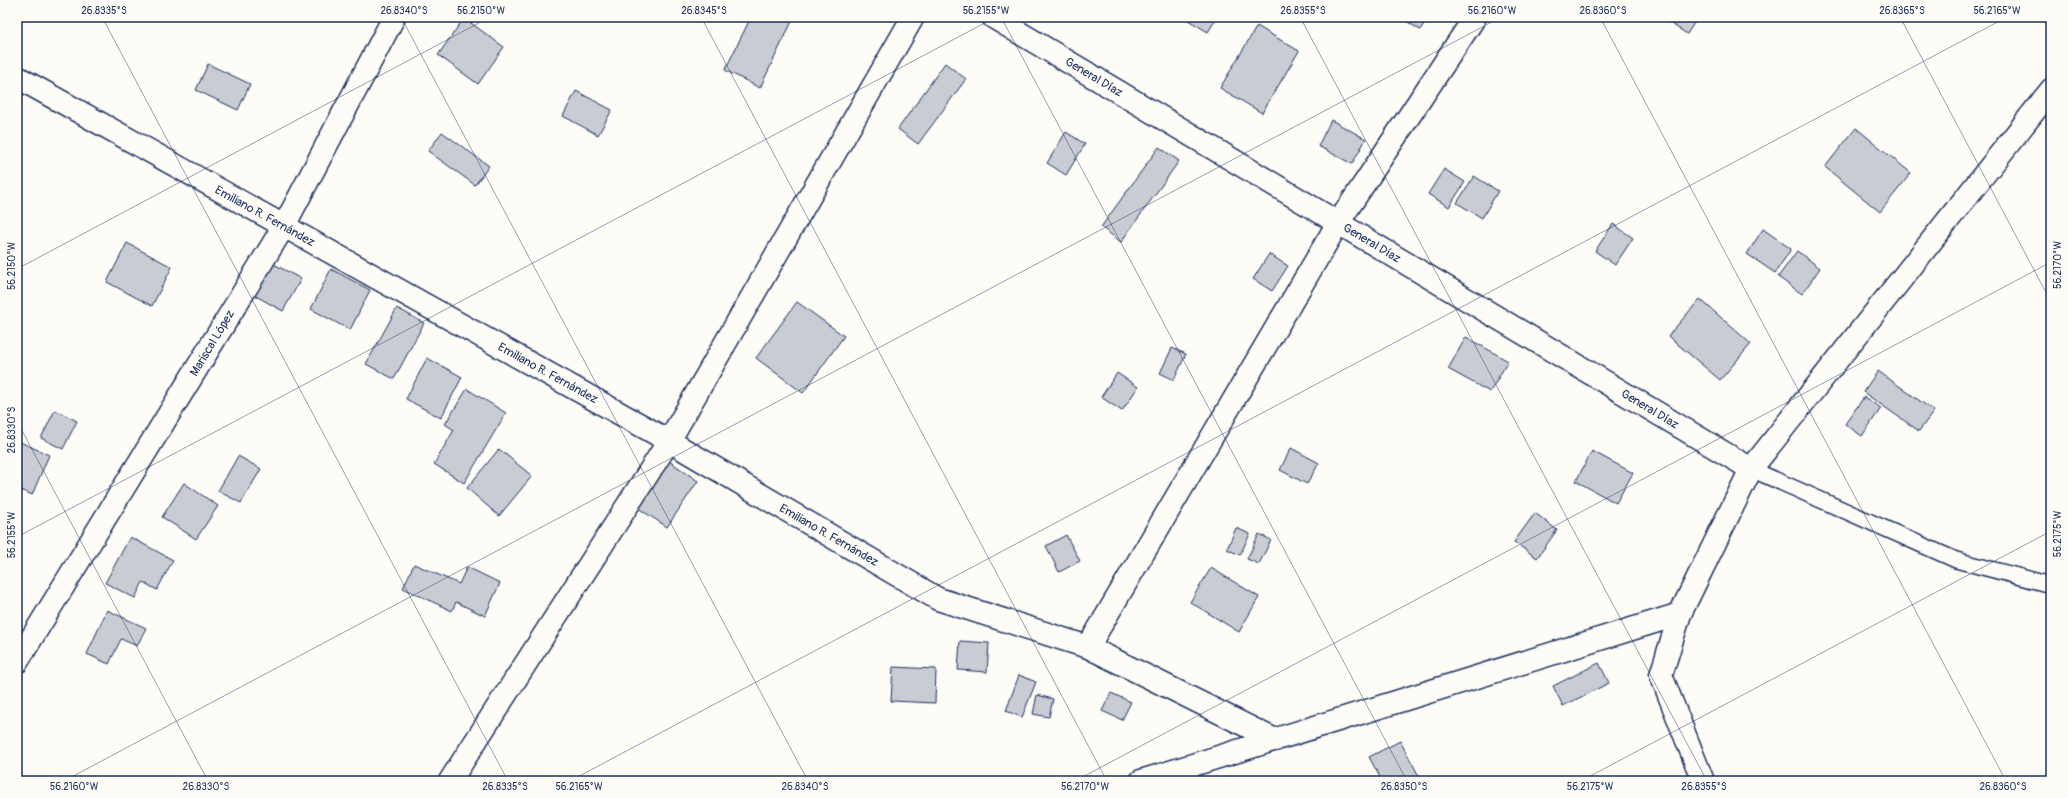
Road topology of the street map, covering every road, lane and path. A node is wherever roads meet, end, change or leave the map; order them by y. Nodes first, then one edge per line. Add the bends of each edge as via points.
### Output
1 (394, 17) edge
2 (913, 17) edge
3 (993, 17) edge
4 (1474, 17) edge
5 (17, 77) edge
6 (2051, 90) edge
7 (1338, 223) junction
8 (284, 226) junction
9 (669, 441) junction
10 (1751, 469) junction
11 (2051, 585) edge
12 (1680, 614) junction
13 (1088, 647) junction
14 (17, 662) edge
15 (1275, 740) junction
16 (450, 781) edge
17 (1141, 781) edge
18 (1703, 781) edge

1 - 8 street, Mariscal López
2 - 9 street
3 - 7 street, General Díaz
4 - 7 street
5 - 8 street, Emiliano R. Fernández
6 - 10 street
7 - 10 street, General Díaz
7 - 13 street
8 - 9 street, Emiliano R. Fernández
8 - 14 street, Mariscal López
9 - 13 street, Emiliano R. Fernández via 938,599
9 - 16 street
10 - 11 lane via 1956,560
10 - 12 street
12 - 15 street
12 - 18 street via 1661,675
13 - 15 street, Emiliano R. Fernández
15 - 17 street

